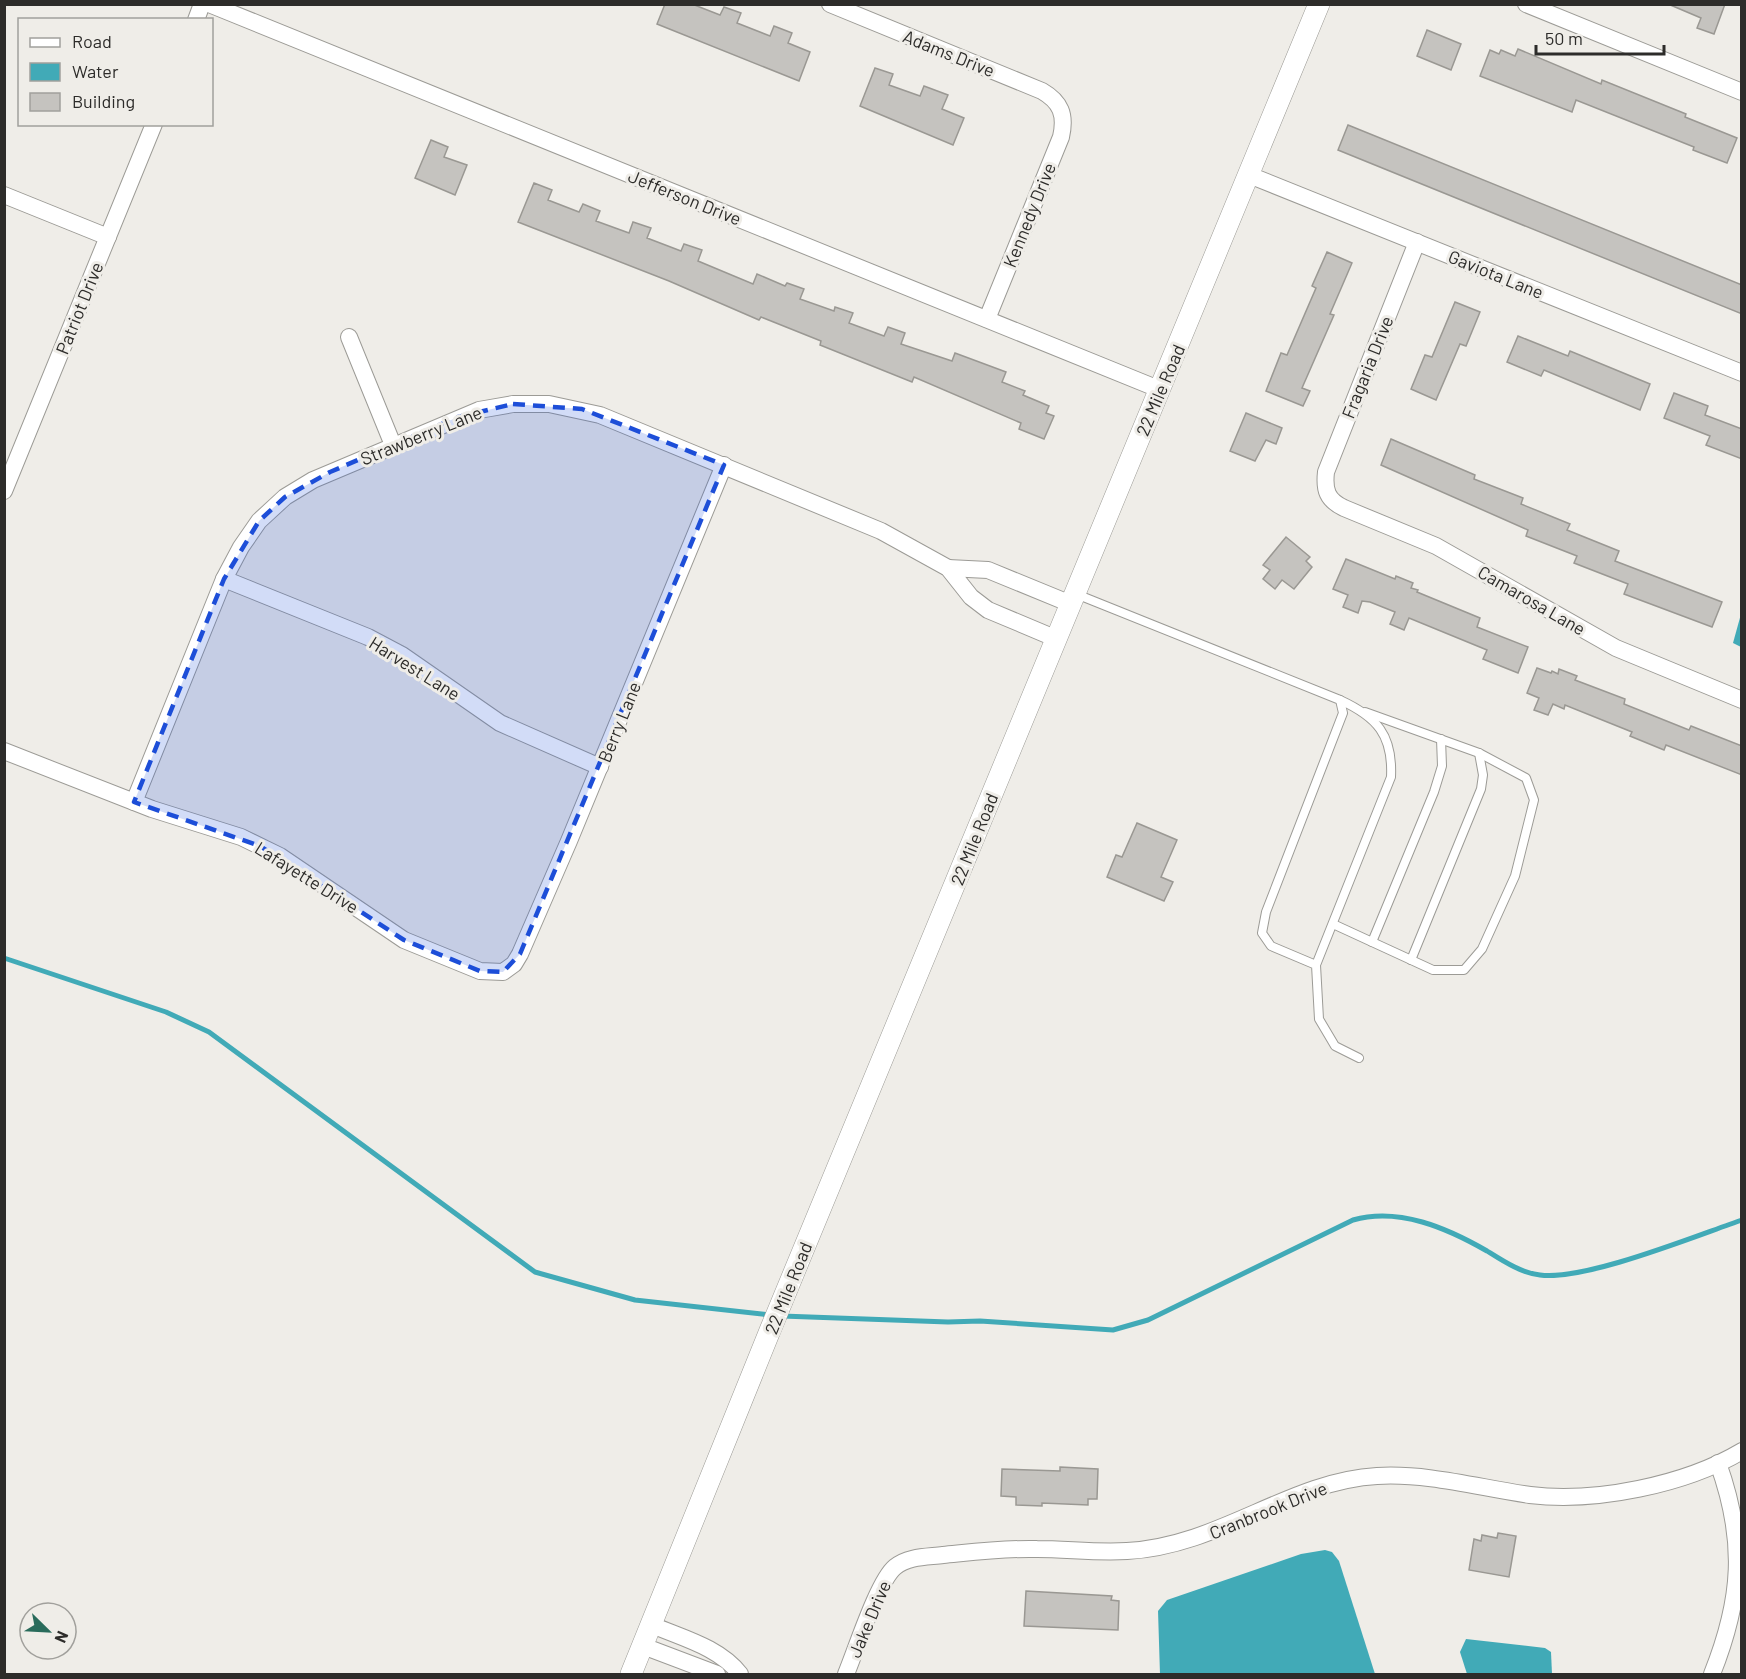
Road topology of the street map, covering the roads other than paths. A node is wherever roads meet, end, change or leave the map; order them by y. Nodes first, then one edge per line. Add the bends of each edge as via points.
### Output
1 (209, 4) edge
2 (831, 4) edge
3 (1319, 4) edge
4 (1526, 4) edge
5 (1741, 90) edge
6 (1062, 111) joint
7 (153, 126) edge
8 (1249, 175) junction
9 (4, 195) edge
10 (108, 237) junction
11 (1417, 242) junction
12 (987, 319) junction
13 (349, 337) dead end
14 (1742, 373) edge
15 (1161, 390) junction
16 (393, 445) junction
17 (724, 465) junction
18 (4, 491) edge
19 (1327, 494) joint
20 (948, 568) junction
21 (224, 579) junction
22 (1073, 599) junction
23 (1057, 639) junction
24 (1340, 700) junction
25 (1742, 700) edge
26 (1365, 712) junction
27 (1441, 739) junction
28 (4, 750) edge
29 (1479, 753) junction
30 (600, 766) junction
31 (134, 802) junction
32 (1333, 924) junction
33 (1372, 942) junction
34 (1411, 960) junction
35 (1316, 966) junction
36 (503, 972) joint
37 (1359, 1058) dead end
38 (1742, 1451) edge
39 (1718, 1463) junction
40 (896, 1565) joint
41 (651, 1625) junction
42 (643, 1646) junction
43 (632, 1674) edge
44 (717, 1674) edge
45 (740, 1674) edge
46 (846, 1674) edge
47 (1712, 1674) edge

1 - 12 street, Jefferson Drive
2 - 6 street, Adams Drive via 1042,91
3 - 8 street, 22 Mile Road
4 - 5 street
6 - 12 street, Kennedy Drive via 1061,136
7 - 10 street, Patriot Drive
8 - 11 street, Gaviota Lane
8 - 15 street, 22 Mile Road
9 - 10 street
10 - 18 street, Patriot Drive
11 - 14 street, Gaviota Lane
11 - 19 street, Fragaria Drive via 1326,472
12 - 15 street, Jefferson Drive
13 - 16 street
15 - 22 street, 22 Mile Road
16 - 17 street, Strawberry Lane via 479,410 513,404 549,404 600,415
16 - 21 street, Strawberry Lane via 330,471 285,497 250,534
17 - 20 street, Strawberry Lane via 881,531
17 - 30 street, Berry Lane
19 - 25 street, Camarosa Lane via 1344,508 1458,558 1616,648
20 - 22 street, Strawberry Lane via 988,570
20 - 23 street, Strawberry Lane via 970,597 988,610
21 - 30 street, Harvest Lane via 368,637 500,723
21 - 31 street, Strawberry Lane
22 - 23 street, 22 Mile Road
22 - 24 lane
23 - 41 street, 22 Mile Road
24 - 26 lane
24 - 35 lane via 1343,713 1266,912 1262,933 1271,946
26 - 27 lane
26 - 32 lane via 1387,739 1391,777
27 - 29 lane
27 - 33 lane via 1442,766 1434,792
28 - 31 street, Lafayette Drive
29 - 34 lane via 1481,789
29 - 34 lane via 1526,778 1534,800 1515,876 1482,949 1464,970 1433,970
30 - 36 street, Berry Lane via 520,954
31 - 36 street, Lafayette Drive via 260,846 404,940 480,971
32 - 33 lane
32 - 35 lane
33 - 34 lane
35 - 37 lane via 1319,1019 1335,1046
38 - 39 street, Cranbrook Drive
39 - 40 street, Cranbrook Drive via 1643,1487 1576,1497 1532,1495 1421,1477 1353,1479 1311,1490 1218,1531 1150,1549 1016,1549 920,1558
39 - 47 street via 1734,1519 1738,1579 1732,1618
40 - 46 street, Jake Drive via 884,1583
41 - 42 street, 22 Mile Road
41 - 45 street via 715,1652 730,1661
42 - 43 street, 22 Mile Road
42 - 44 street

